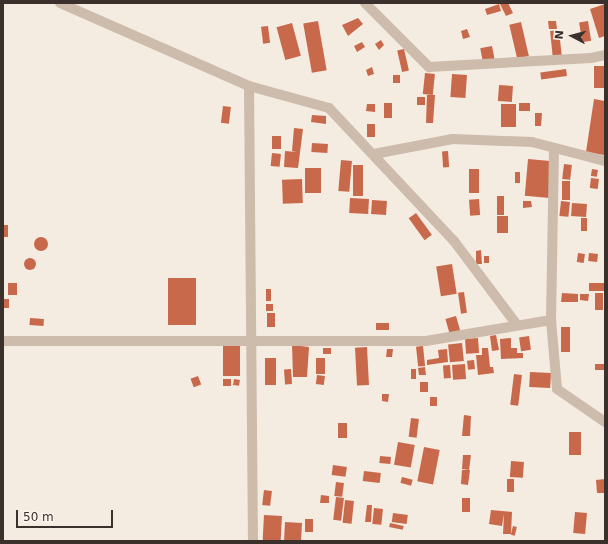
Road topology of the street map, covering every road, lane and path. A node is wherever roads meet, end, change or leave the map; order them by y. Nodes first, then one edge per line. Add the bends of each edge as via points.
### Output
1 (60, 3) edge
2 (365, 3) edge
3 (605, 55) edge
4 (249, 86) junction
5 (554, 148) junction
6 (374, 154) junction
7 (605, 161) edge
8 (551, 320) junction
9 (517, 325) junction
10 (252, 339) junction
11 (3, 341) edge
12 (605, 422) edge
13 (252, 541) edge

1 - 4 street
2 - 3 street via 429,67 591,58
4 - 6 street via 329,108
4 - 10 street
5 - 6 street via 532,142 453,139
5 - 7 street
5 - 8 street
6 - 9 street via 454,242
8 - 9 street
8 - 12 street via 557,389
9 - 10 street via 426,341
10 - 11 street
10 - 13 street

